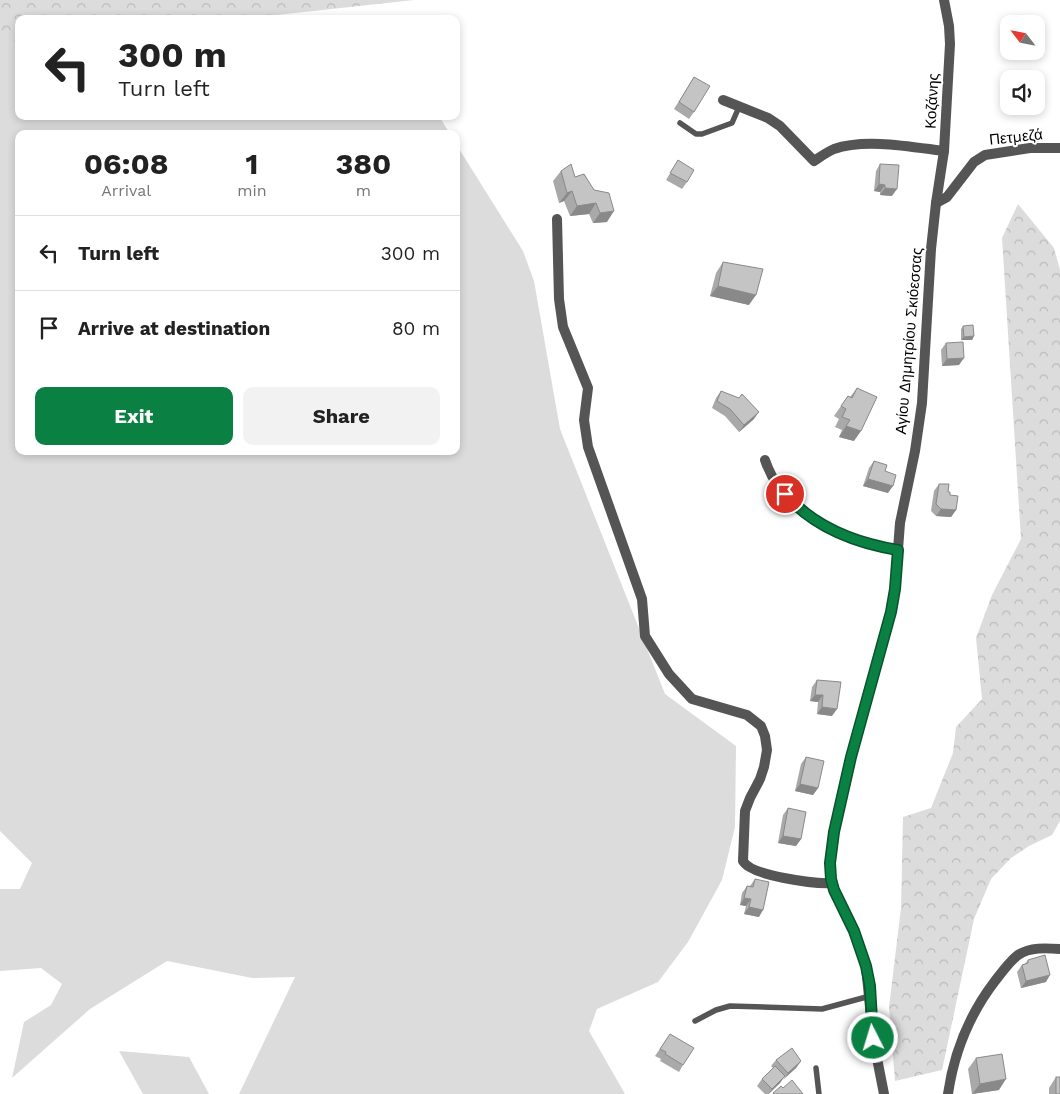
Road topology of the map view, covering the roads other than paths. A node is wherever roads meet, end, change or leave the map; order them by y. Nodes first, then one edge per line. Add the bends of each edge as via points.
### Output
1 (944, 0) edge
2 (723, 100) dead end
3 (739, 107) junction
4 (680, 124) dead end
5 (1060, 148) edge
6 (944, 151) junction
7 (936, 203) junction
8 (558, 218) dead end
9 (765, 460) dead end
10 (898, 550) junction
11 (832, 884) junction
12 (1060, 949) edge
13 (870, 996) junction
14 (695, 1021) dead end
15 (816, 1068) dead end
16 (819, 1094) edge
17 (884, 1094) edge
18 (948, 1094) edge

1 - 6 street, Κοζάνης via 950,44
2 - 3 street
3 - 4 lane via 732,123 702,134
3 - 6 street via 780,126 814,161 844,147 879,144
5 - 7 street, Πετμεζά via 1030,148 985,155 974,162 947,197
6 - 7 street, Κοζάνης
7 - 10 street, Αγίου Δημητρίου Σκιόεσσας via 927,293 922,404 901,513
8 - 11 street via 559,299 563,327 588,388 584,420 588,447 642,600 645,636 669,674 692,699 742,713 755,720 764,732 767,750 764,767 744,814 744,864 782,877
9 - 10 street via 778,486 807,515 850,539
10 - 11 street, Αγίου Δημητρίου Σκιόεσσας via 890,618 851,757 834,832 830,863
11 - 13 street, Αγίου Δημητρίου Σκιόεσσας via 860,943
12 - 18 street via 1029,950 1018,955 1001,972 966,1029
13 - 14 lane via 822,1009 730,1006
13 - 17 street, Αγίου Δημητρίου Σκιόεσσας via 873,1038
15 - 16 lane

